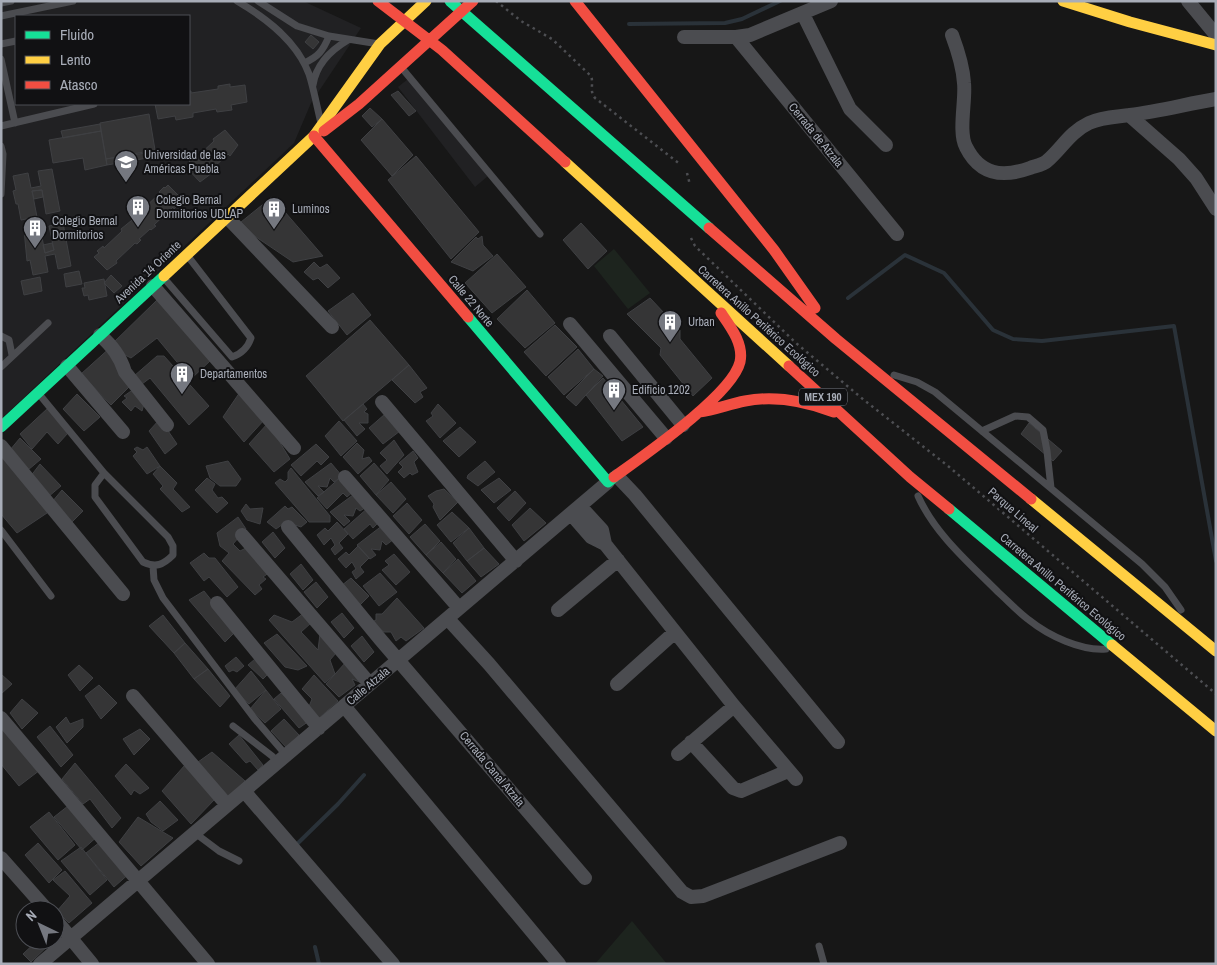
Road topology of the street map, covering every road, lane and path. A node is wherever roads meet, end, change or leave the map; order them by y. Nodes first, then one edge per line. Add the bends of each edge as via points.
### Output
1 (11, 1) edge
2 (73, 1) edge
3 (237, 1) edge
4 (258, 1) edge
5 (426, 1) edge
6 (450, 1) edge
7 (473, 1) edge
8 (575, 1) edge
9 (831, 1) edge
10 (1063, 1) edge
11 (1188, 1) edge
12 (380, 2) edge
13 (1, 3) edge
14 (803, 14) junction
15 (1, 16) edge
16 (285, 18) junction
17 (277, 29) junction
18 (1216, 34) edge
19 (952, 35) dead end
20 (329, 36) junction
21 (684, 37) dead end
22 (736, 37) junction
23 (348, 40) junction
24 (15, 41) edge
25 (1, 44) edge
26 (380, 44) junction
27 (1216, 45) edge
28 (1, 59) edge
29 (304, 63) junction
30 (401, 67) junction
31 (312, 88) junction
32 (1216, 99) edge
33 (90, 105) edge
34 (1129, 116) junction
35 (15, 123) junction
36 (1, 126) edge
37 (320, 131) junction
38 (886, 145) dead end
39 (1, 146) edge
40 (1, 194) edge
41 (1216, 209) edge
42 (228, 216) junction
43 (540, 234) dead end
44 (897, 234) dead end
45 (186, 255) junction
46 (158, 281) junction
47 (707, 291) junction
48 (48, 323) dead end
49 (570, 324) dead end
50 (332, 327) dead end
51 (100, 335) junction
52 (1, 336) edge
53 (610, 336) dead end
54 (836, 339) junction
55 (796, 342) dead end
56 (12, 355) junction
57 (67, 366) junction
58 (1, 367) edge
59 (873, 369) junction
60 (38, 392) junction
61 (382, 402) dead end
62 (699, 412) junction
63 (844, 417) junction
64 (683, 425) junction
65 (167, 426) dead end
66 (1, 427) edge
67 (982, 431) junction
68 (123, 432) dead end
69 (666, 438) junction
70 (1, 446) edge
71 (294, 448) dead end
72 (104, 473) junction
73 (345, 477) dead end
74 (910, 477) junction
75 (612, 479) junction
76 (1051, 488) junction
77 (576, 510) junction
78 (288, 527) dead end
79 (1, 530) edge
80 (242, 536) dead end
81 (618, 560) junction
82 (516, 561) junction
83 (153, 566) junction
84 (123, 594) dead end
85 (51, 596) dead end
86 (217, 603) dead end
87 (460, 608) junction
88 (558, 610) dead end
89 (448, 618) junction
90 (675, 632) junction
91 (1195, 634) junction
92 (1115, 649) junction
93 (1216, 651) edge
94 (398, 660) junction
95 (370, 684) junction
96 (617, 684) dead end
97 (1216, 694) edge
98 (133, 696) dead end
99 (344, 706) junction
100 (734, 706) junction
101 (1, 718) edge
102 (233, 726) dead end
103 (319, 728) junction
104 (1216, 731) edge
105 (691, 742) junction
106 (838, 742) dead end
107 (678, 754) dead end
108 (282, 759) junction
109 (244, 791) junction
110 (227, 805) junction
111 (195, 832) junction
112 (840, 843) dead end
113 (1, 858) edge
114 (239, 861) dead end
115 (585, 878) dead end
116 (139, 880) junction
117 (38, 900) edge
118 (65, 931) edge
119 (71, 938) junction
120 (820, 946) dead end
121 (40, 964) edge
122 (92, 964) edge
123 (208, 964) edge
124 (393, 964) edge
125 (559, 964) edge
126 (824, 964) edge

1 - 13 lane
2 - 15 lane
3 - 17 lane
4 - 16 lane
5 - 26 main road, Avenida 14 Oriente
6 - 54 main road
7 - 30 main road, Avenida 14 Oriente
8 - 54 main road via 774,250
9 - 14 street
10 - 27 main road
11 - 18 street
12 - 47 main road, Carretera Anillo Periférico Ecológico / MEX 190 via 442,50
14 - 22 street via 750,36
14 - 38 street via 850,110
16 - 17 lane
16 - 20 lane via 297,26
17 - 29 lane
19 - 34 street via 965,84 965,145 983,168 996,174 1020,172 1046,162 1068,138 1089,123 1110,116
20 - 23 lane
20 - 29 lane via 319,55
21 - 22 street
22 - 44 street, Cerrada de Atzala
23 - 26 lane
23 - 31 lane via 323,62
24 - 25 lane
26 - 37 main road, Avenida 14 Oriente
28 - 35 lane
29 - 31 lane
30 - 37 main road, Avenida 14 Oriente via 359,104
30 - 43 lane
31 - 37 lane
32 - 34 street
33 - 35 lane
34 - 41 street via 1179,159
35 - 36 lane
37 - 42 main road, Avenida 14 Oriente
37 - 75 main road, Calle 22 Norte
39 - 40 lane
42 - 45 main road, Avenida 14 Oriente
42 - 50 street
45 - 46 main road, Avenida 14 Oriente
45 - 46 lane via 251,338 249,345 232,357
46 - 51 main road, Avenida 14 Oriente
46 - 71 street
47 - 62 main road, Calle Atzala via 735,335 740,360 736,374
47 - 63 main road, Carretera Anillo Periférico Ecológico / MEX 190
48 - 56 lane
49 - 69 street
51 - 57 main road, Avenida 14 Oriente
51 - 65 street via 112,346 125,372
52 - 56 lane via 10,340
53 - 64 street
54 - 59 main road
55 - 97 path, Parque Lineal via 948,466
56 - 58 lane
57 - 60 main road, Avenida 14 Oriente
57 - 68 street
59 - 67 lane via 926,386
59 - 91 main road
60 - 66 main road, Avenida 14 Oriente
60 - 72 lane
61 - 82 street
62 - 63 main road, Calle Atzala via 742,401 779,398 808,402
62 - 64 main road, Calle Atzala
63 - 74 main road, Carretera Anillo Periférico Ecológico / MEX 190
64 - 69 main road, Calle Atzala
67 - 76 lane
67 - 76 lane via 1015,416 1028,417 1043,430
69 - 75 main road, Calle Atzala
70 - 84 street
72 - 83 lane via 95,485 95,497 143,562
72 - 83 lane via 168,537 173,546 173,555 164,564
73 - 87 street
74 - 92 main road, Carretera Anillo Periférico Ecológico / MEX 190
74 - 92 lane via 920,500 943,534 965,560 1028,620 1081,646 1097,650
75 - 77 street, Calle Atzala
75 - 106 street via 635,495
76 - 91 lane via 1154,575 1175,600
77 - 81 street via 592,537 605,544
77 - 82 street, Calle Atzala
78 - 94 street, Cerrada Canal Atzala
79 - 85 lane
80 - 95 street
81 - 88 street
81 - 90 street
82 - 87 street, Calle Atzala
83 - 108 lane via 154,580 163,598
86 - 103 street
87 - 89 street, Calle Atzala
89 - 94 street, Calle Atzala
89 - 112 street via 682,892 691,897 703,896
90 - 96 street
90 - 100 street
91 - 93 main road
92 - 104 main road, Carretera Anillo Periférico Ecológico / MEX 190
94 - 95 street, Calle Atzala
94 - 115 street, Cerrada Canal Atzala
95 - 99 street, Calle Atzala
98 - 110 street
99 - 103 street, Calle Atzala
99 - 125 street
100 - 105 street
100 - 105 street via 792,775 741,791 733,788
101 - 116 street
102 - 108 lane via 272,756
103 - 108 street, Calle Atzala
105 - 107 street
108 - 109 street, Calle Atzala
109 - 110 street, Calle Atzala
109 - 124 street
110 - 111 street, Calle Atzala
111 - 114 lane via 219,852
111 - 116 street, Calle Atzala
113 - 117 street
116 - 119 street, Calle Atzala
116 - 123 street
118 - 119 street
119 - 121 street, Calle Atzala
119 - 122 street
120 - 126 lane

